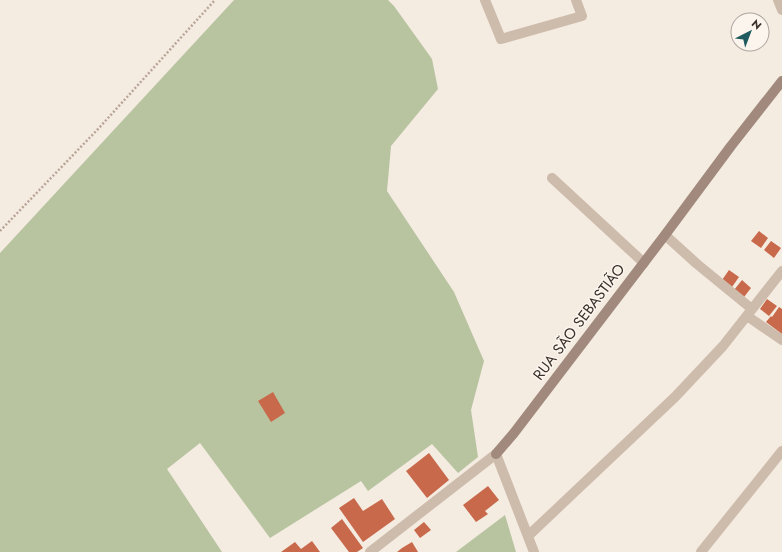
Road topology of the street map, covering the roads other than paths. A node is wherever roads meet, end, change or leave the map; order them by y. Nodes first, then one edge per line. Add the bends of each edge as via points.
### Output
1 (485, 0) edge
2 (576, 0) edge
3 (778, 0) edge
4 (782, 10) edge
5 (782, 81) edge
6 (552, 178) dead end
7 (665, 235) junction
8 (644, 263) junction
9 (782, 271) edge
10 (750, 312) junction
11 (782, 340) edge
12 (782, 451) edge
13 (496, 454) junction
14 (528, 536) junction
15 (370, 552) edge
16 (534, 552) edge
17 (701, 552) edge

1 - 2 street via 501,39 582,16
3 - 4 street
5 - 7 street, RUA SÃO SEBASTIÃO
6 - 8 street
7 - 8 street, RUA SÃO SEBASTIÃO
7 - 10 street
8 - 13 street, RUA SÃO SEBASTIÃO
9 - 10 street
10 - 11 street
10 - 14 street via 723,346 675,397
12 - 17 street
13 - 14 street
13 - 15 street, RUA SÃO SEBASTIÃO
14 - 16 street

